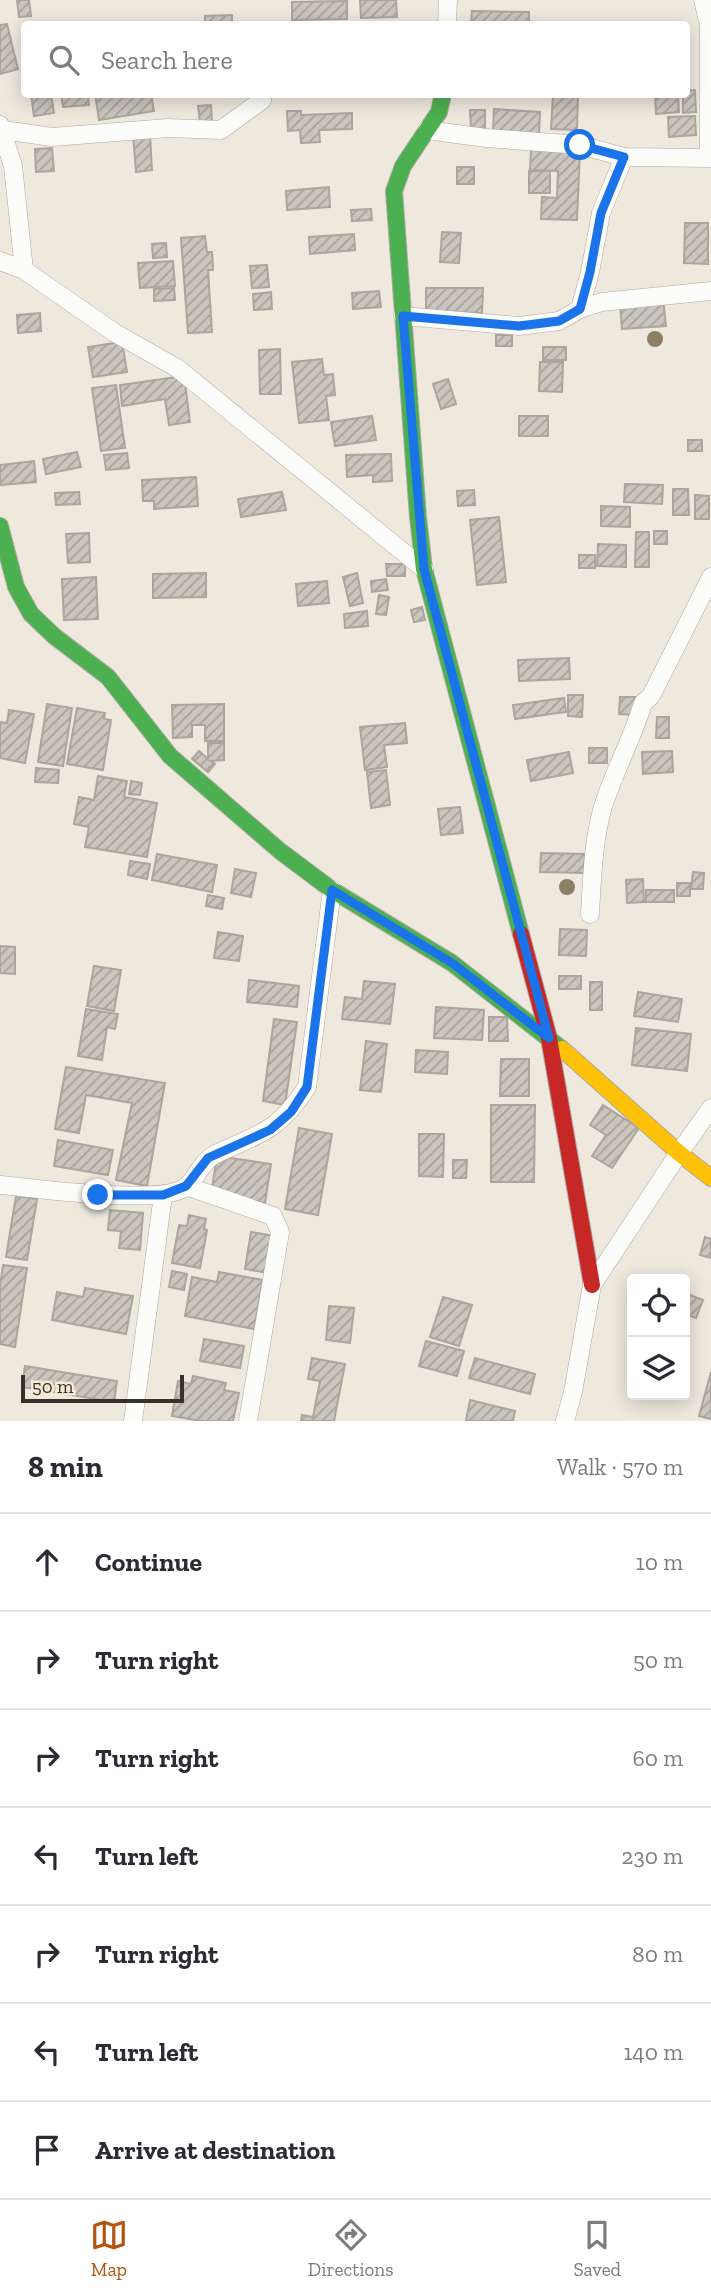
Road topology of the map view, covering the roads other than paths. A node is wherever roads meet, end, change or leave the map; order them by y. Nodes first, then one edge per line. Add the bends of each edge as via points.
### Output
1 (448, 0) edge
2 (703, 0) edge
3 (447, 21) edge
4 (262, 98) edge
5 (442, 98) edge
6 (1, 127) edge
7 (428, 130) junction
8 (624, 157) junction
9 (710, 158) edge
10 (0, 261) edge
11 (24, 270) junction
12 (711, 291) edge
13 (580, 309) junction
14 (403, 316) junction
15 (0, 526) edge
16 (424, 569) junction
17 (711, 577) edge
18 (332, 890) junction
19 (590, 914) dead end
20 (549, 1038) junction
21 (711, 1108) edge
22 (679, 1153) junction
23 (711, 1178) edge
24 (0, 1185) edge
25 (186, 1186) junction
26 (163, 1195) junction
27 (592, 1285) junction
28 (133, 1421) edge
29 (248, 1421) edge
30 (565, 1421) edge

1 - 3 street
2 - 9 street via 709,25
4 - 6 street via 221,130 168,128 52,136
5 - 7 street
6 - 11 street via 13,166
7 - 8 street via 580,145
7 - 14 street via 403,166 394,191
8 - 9 street
8 - 13 street via 601,213
10 - 11 street
11 - 16 street via 115,333 177,368
12 - 13 street via 602,302
13 - 14 street via 559,321 519,326
14 - 16 street
15 - 18 street via 16,587 32,614 108,677 170,756
16 - 20 street
17 - 19 street via 651,696 643,703 615,774 602,813
18 - 20 street via 452,963
18 - 25 street via 307,1087 291,1112 270,1130 208,1158
20 - 22 street
20 - 27 street
21 - 22 street
22 - 23 street
22 - 27 street
24 - 26 street via 98,1195
25 - 26 street
25 - 29 street via 273,1216 280,1232
26 - 28 street
27 - 30 street

